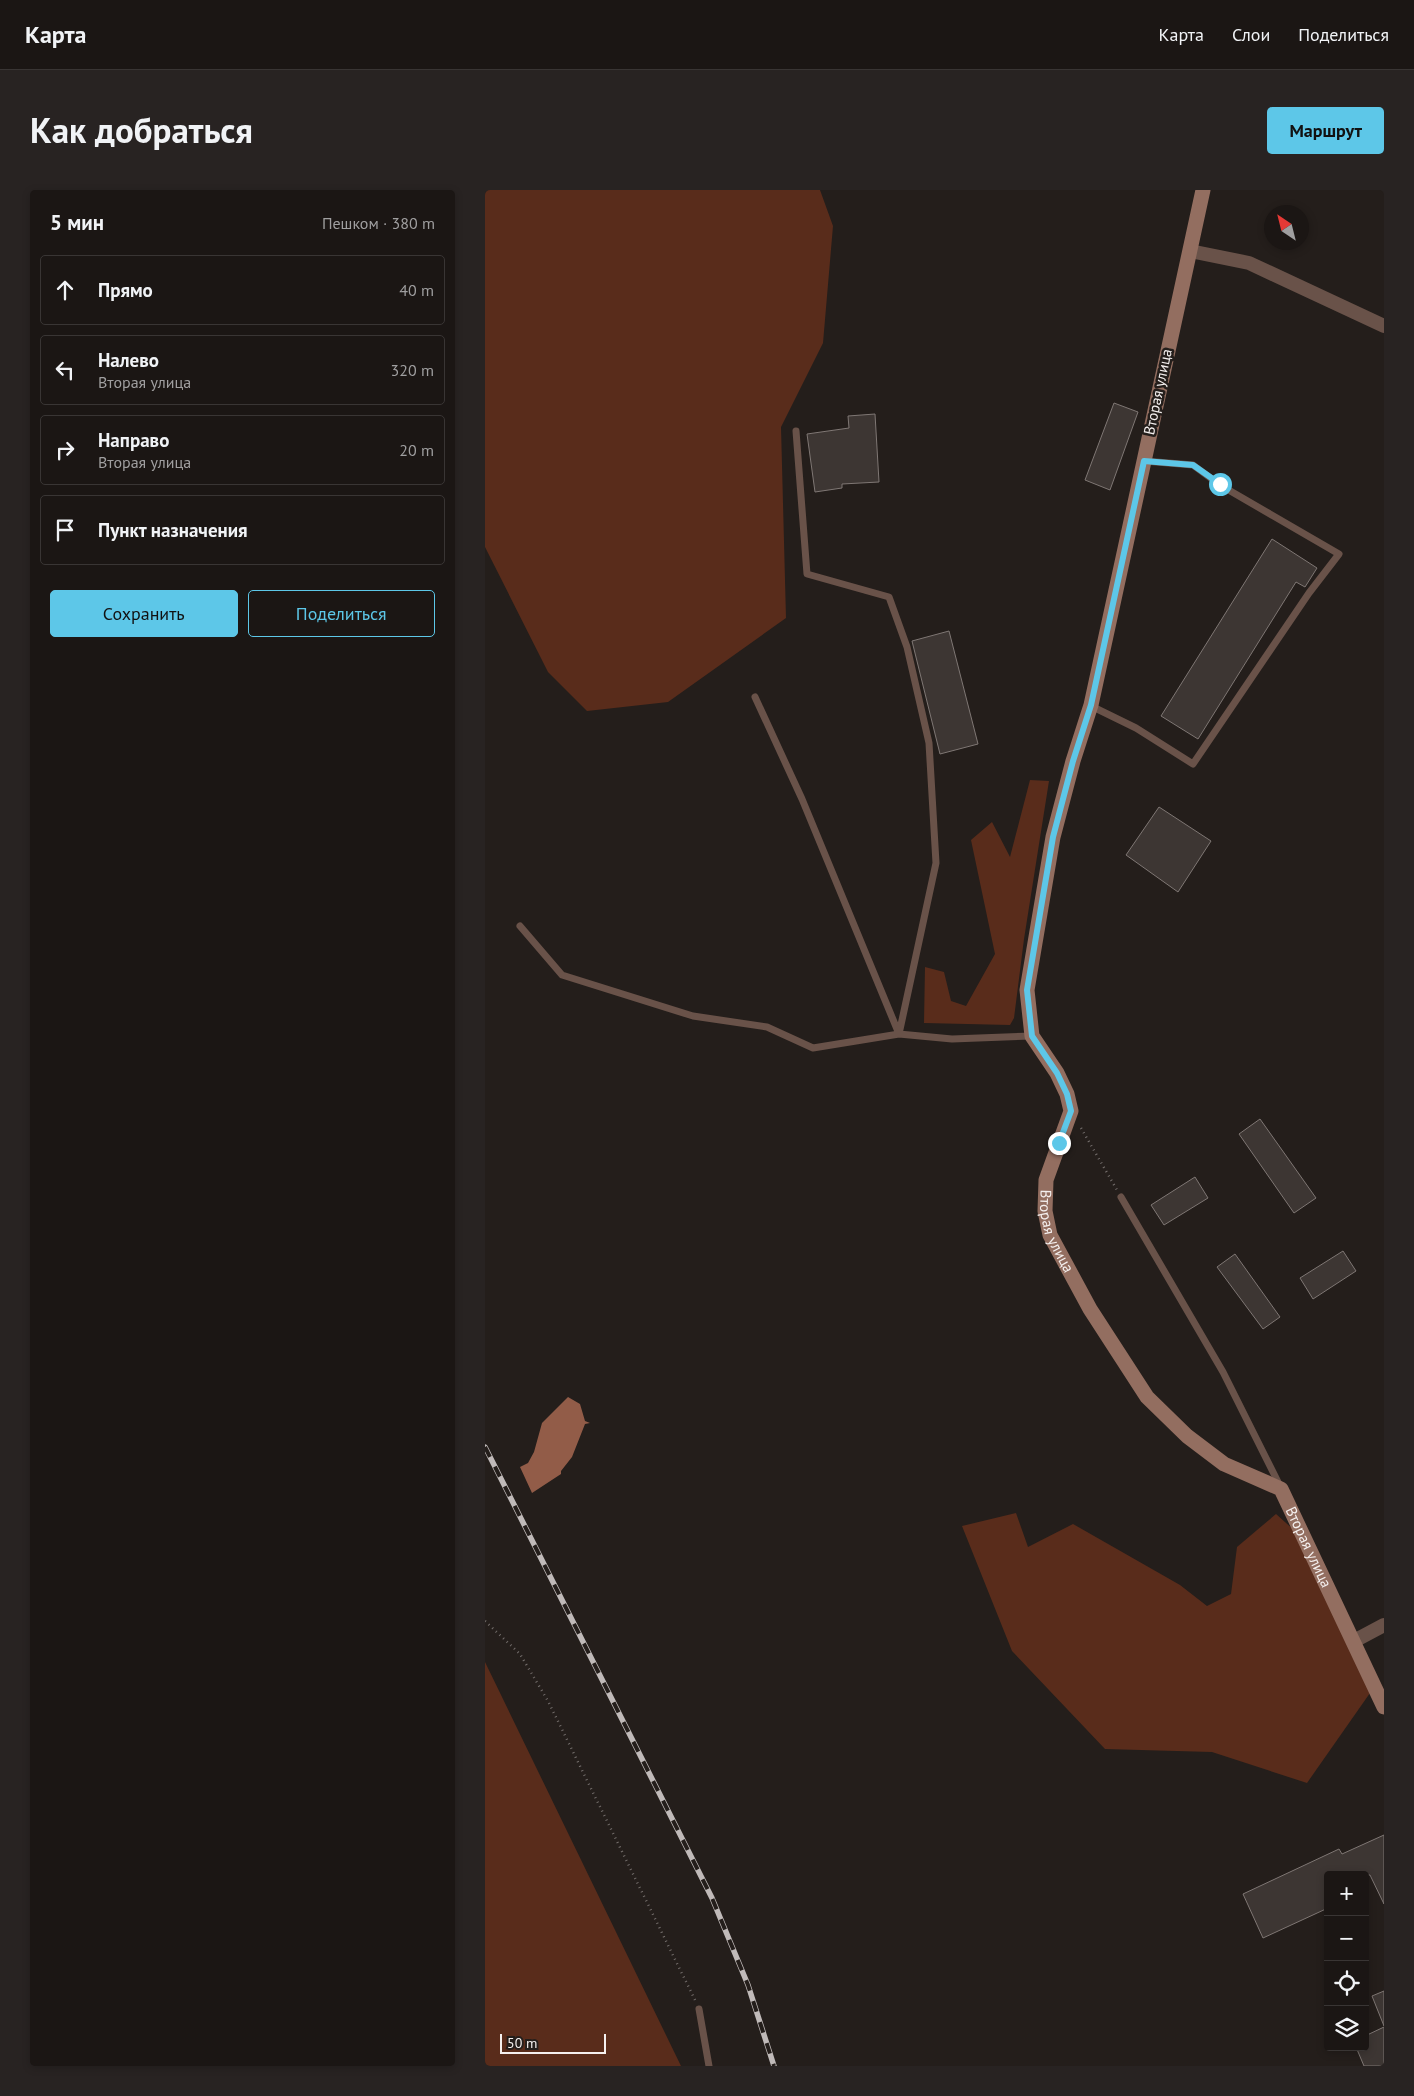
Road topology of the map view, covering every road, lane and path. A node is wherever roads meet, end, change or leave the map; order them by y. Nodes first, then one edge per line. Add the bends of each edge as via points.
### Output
1 (1203, 190) edge
2 (1189, 251) junction
3 (1384, 326) edge
4 (796, 432) dead end
5 (1144, 461) junction
6 (755, 697) dead end
7 (1091, 705) junction
8 (519, 926) dead end
9 (899, 1034) junction
10 (1032, 1036) junction
11 (1071, 1111) junction
12 (1110, 1178) dead end
13 (1121, 1197) dead end
14 (1281, 1489) junction
15 (485, 1621) edge
16 (1384, 1625) edge
17 (1355, 1641) junction
18 (1384, 1707) edge
19 (699, 2009) joint
20 (709, 2066) edge

1 - 2 street, Вторая улица
2 - 3 street via 1249,263
2 - 5 street, Вторая улица
4 - 9 lane via 807,574 889,597 907,647 929,743 936,863
5 - 7 street, Вторая улица
5 - 7 lane via 1193,465 1339,554 1193,764 1136,728
6 - 9 lane via 803,799
7 - 10 street, Вторая улица via 1053,837 1027,990
8 - 9 lane via 562,975 693,1016 767,1028 813,1048
9 - 10 lane via 952,1039
10 - 11 street, Вторая улица via 1057,1073
11 - 12 path
11 - 14 street, Вторая улица via 1046,1180 1045,1211 1051,1235 1090,1309 1147,1397 1187,1436 1224,1464
13 - 14 lane via 1219,1364
14 - 17 street, Вторая улица
15 - 19 path via 520,1654 548,1701
16 - 17 street
17 - 18 street, Вторая улица
19 - 20 lane

